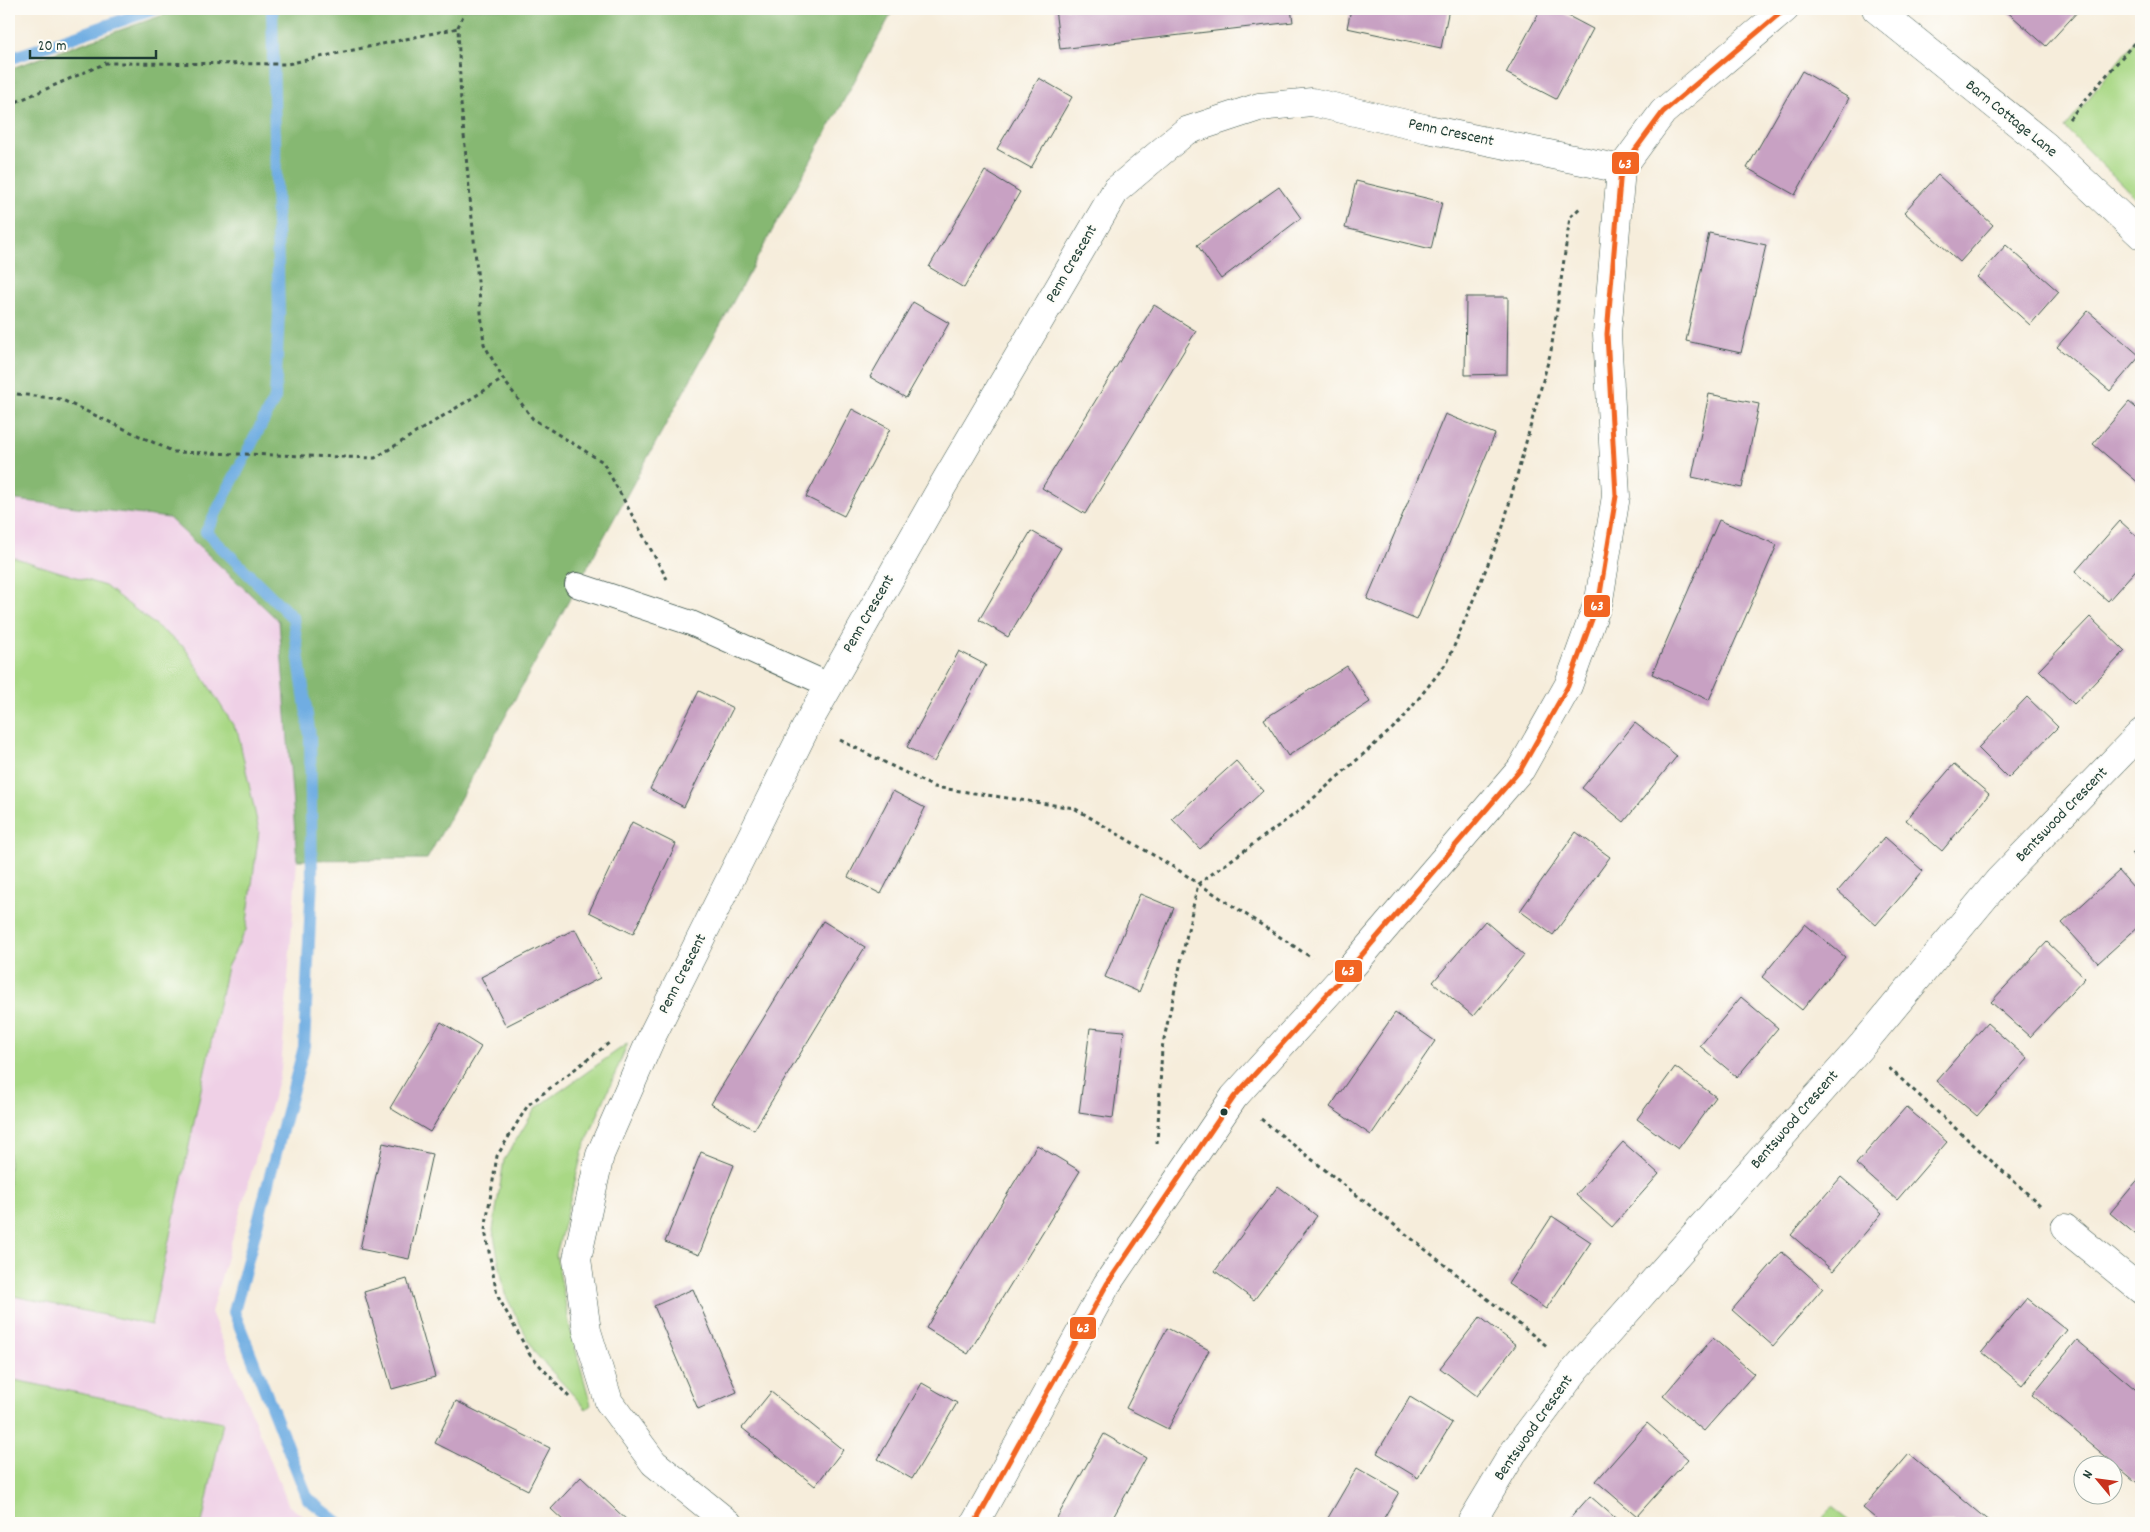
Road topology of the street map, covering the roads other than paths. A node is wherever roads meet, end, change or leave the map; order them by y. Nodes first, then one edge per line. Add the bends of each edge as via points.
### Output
1 (1784, 9) edge
2 (1876, 9) edge
3 (1621, 169) junction
4 (2141, 235) edge
5 (577, 585) dead end
6 (829, 685) junction
7 (2141, 733) edge
8 (2065, 1228) road end
9 (2141, 1290) edge
10 (728, 1523) edge
11 (975, 1523) edge
12 (1471, 1523) edge

1 - 3 street via 1663,112
2 - 4 street, Barn Cottage Lane via 2046,146
3 - 6 street, Penn Crescent via 1312,102 1259,107 1186,131 1116,190
3 - 11 street via 1607,334 1616,496 1599,600 1568,686 1521,769 1342,978 1234,1097 1107,1284
5 - 6 lane via 691,623
6 - 10 street, Penn Crescent via 653,1034 600,1155 577,1259 587,1331 609,1402 654,1463
7 - 12 street, Bentswood Crescent via 1999,880 1862,1044 1576,1369 1513,1453
8 - 9 street

